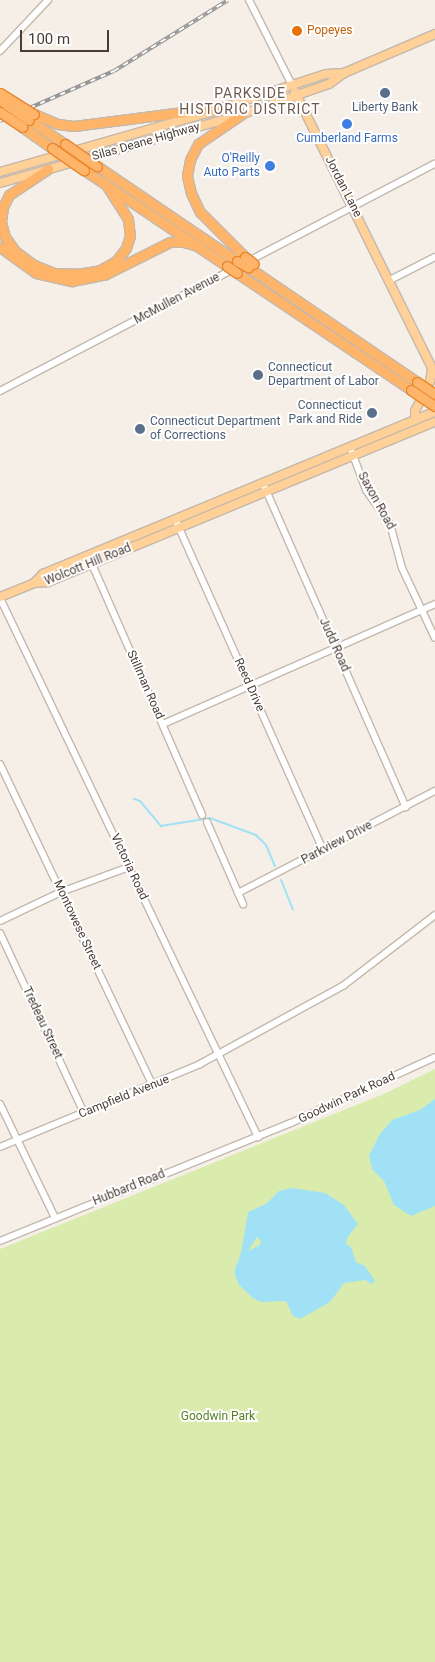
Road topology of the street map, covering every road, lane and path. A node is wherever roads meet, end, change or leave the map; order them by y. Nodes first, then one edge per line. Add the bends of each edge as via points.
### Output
1 (48, 0) edge
2 (249, 0) edge
3 (435, 34) edge
4 (0, 51) edge
5 (344, 73) junction
6 (292, 86) junction
7 (0, 92) edge
8 (297, 96) junction
9 (0, 100) edge
10 (230, 106) junction
11 (0, 112) edge
12 (242, 114) junction
13 (32, 117) junction
14 (435, 164) edge
15 (48, 169) junction
16 (0, 172) edge
17 (0, 183) edge
18 (104, 183) junction
19 (353, 207) junction
20 (198, 246) junction
21 (0, 247) edge
22 (435, 257) edge
23 (241, 259) junction
24 (390, 280) junction
25 (433, 371) edge
26 (414, 386) junction
27 (0, 392) edge
28 (435, 394) edge
29 (435, 406) edge
30 (435, 412) edge
31 (415, 420) junction
32 (435, 422) edge
33 (350, 447) junction
34 (353, 456) junction
35 (262, 483) junction
36 (266, 492) junction
37 (175, 519) junction
38 (178, 528) junction
39 (88, 555) junction
40 (92, 564) junction
41 (34, 583) junction
42 (0, 597) edge
43 (435, 604) edge
44 (423, 610) junction
45 (435, 638) edge
46 (335, 649) junction
47 (250, 686) junction
48 (163, 724) junction
49 (0, 764) edge
50 (435, 791) edge
51 (406, 807) junction
52 (202, 814) dead end
53 (207, 822) dead end
54 (323, 850) junction
55 (129, 867) junction
56 (61, 892) junction
57 (238, 893) junction
58 (243, 904) dead end
59 (435, 915) edge
60 (0, 922) edge
61 (0, 933) edge
62 (217, 1054) junction
63 (435, 1057) edge
64 (153, 1086) junction
65 (0, 1104) edge
66 (84, 1113) junction
67 (258, 1137) junction
68 (17, 1140) junction
69 (0, 1147) edge
70 (55, 1218) junction
71 (0, 1241) edge

1 - 4 street
2 - 6 street, Jordan Lane
3 - 5 main road, Silas Deane Highway
5 - 6 main road, Silas Deane Highway via 326,74
5 - 8 main road, Silas Deane Highway via 329,84
6 - 8 main road, Jordan Lane
6 - 10 main road, Silas Deane Highway
7 - 13 highway, bridge
8 - 12 main road, Silas Deane Highway
8 - 19 main road, Jordan Lane
9 - 13 highway, bridge
10 - 13 highway via 74,126
10 - 16 main road, Silas Deane Highway
11 - 18 highway, bridge
12 - 15 main road, Silas Deane Highway
12 - 23 highway via 198,144 187,176 190,194 200,212
13 - 23 highway, bridge via 65,144
14 - 19 street, McMullen Avenue
15 - 17 main road, Silas Deane Highway
15 - 18 highway via 9,195 1,222 5,237 16,252 34,265 54,273 78,274 100,270 116,261 126,248 130,236 128,219
18 - 20 highway
19 - 24 main road, Jordan Lane
19 - 27 street, McMullen Avenue
20 - 21 highway via 170,242 104,275 72,281 36,273
20 - 26 highway, bridge
22 - 24 street
23 - 26 highway, bridge
24 - 25 main road, Jordan Lane
25 - 31 main road via 415,411
26 - 28 highway, bridge
26 - 29 highway, bridge
30 - 31 main road, Wolcott Hill Road
31 - 33 main road, Wolcott Hill Road
32 - 34 main road, Wolcott Hill Road
33 - 34 street, Saxon Road
33 - 35 main road, Wolcott Hill Road
34 - 36 main road, Wolcott Hill Road
34 - 44 street, Saxon Road via 366,490 390,524 402,568
35 - 36 street, Judd Road
35 - 37 main road, Wolcott Hill Road
36 - 38 main road, Wolcott Hill Road
36 - 46 street, Judd Road
37 - 38 street, Reed Drive
37 - 39 main road, Wolcott Hill Road
38 - 40 main road, Wolcott Hill Road
38 - 47 street, Reed Drive
39 - 40 street, Stillman Road
39 - 41 main road, Wolcott Hill Road via 41,575
40 - 41 main road, Wolcott Hill Road via 44,583
40 - 48 street, Stillman Road
41 - 42 main road
42 - 55 street, Victoria Road
43 - 44 street
44 - 45 street, Saxon Road
44 - 46 street
46 - 47 street
46 - 51 street, Judd Road
47 - 48 street
47 - 54 street, Reed Drive
48 - 52 street, Stillman Road
49 - 56 street, Montowese Street
50 - 51 street, Parkview Drive
51 - 54 street, Parkview Drive
53 - 57 street
54 - 57 street, Parkview Drive
55 - 56 street
55 - 62 street, Victoria Road
56 - 60 street
56 - 64 street, Montowese Street
57 - 58 street
59 - 62 street, Campfield Avenue via 344,985
61 - 66 street, Tredeau Street
62 - 64 street, Campfield Avenue
62 - 67 street, Victoria Road
63 - 67 street, Goodwin Park Road
64 - 66 street, Campfield Avenue
65 - 68 street
66 - 68 street, Campfield Avenue
67 - 70 street, Hubbard Road
68 - 69 street, Campfield Avenue
68 - 70 street
70 - 71 street, Hubbard Road

